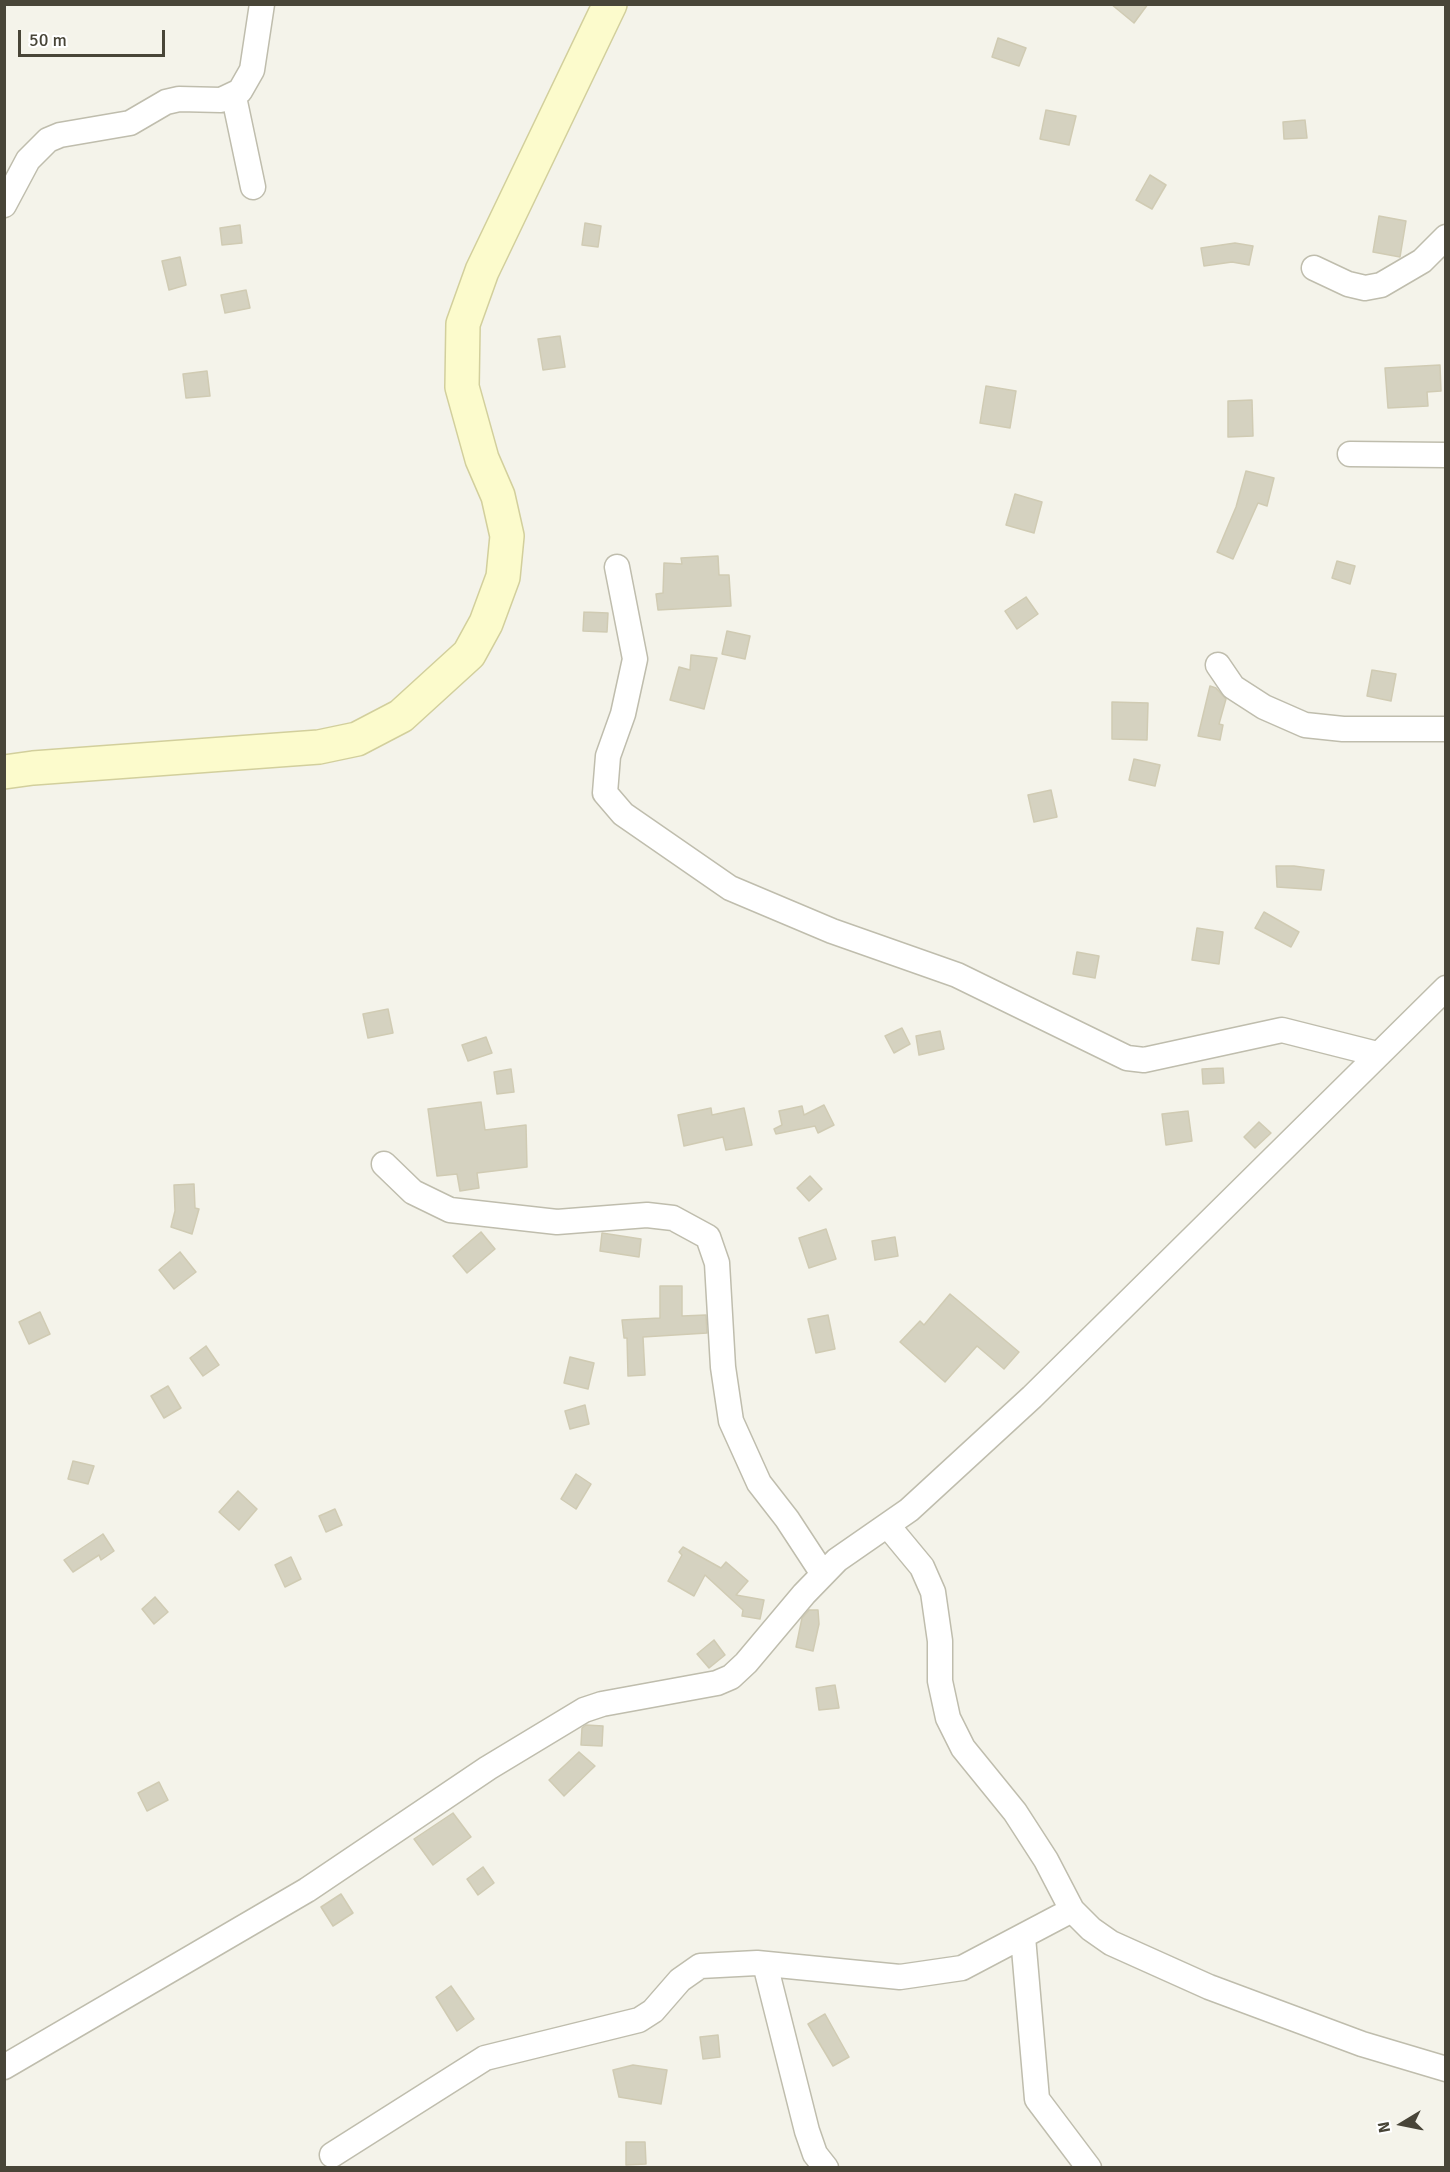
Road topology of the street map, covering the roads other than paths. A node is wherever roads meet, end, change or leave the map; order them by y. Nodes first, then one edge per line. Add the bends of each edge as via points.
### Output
1 (262, 4) edge
2 (610, 4) edge
3 (230, 97) junction
4 (253, 187) dead end
5 (5, 201) edge
6 (1446, 237) edge
7 (1314, 268) dead end
8 (1350, 454) dead end
9 (1446, 455) edge
10 (617, 567) dead end
11 (1218, 665) dead end
12 (1446, 729) edge
13 (4, 772) edge
14 (1446, 988) edge
15 (1377, 1054) junction
16 (384, 1164) dead end
17 (888, 1526) junction
18 (823, 1574) junction
19 (1072, 1910) junction
20 (1023, 1937) junction
21 (765, 1964) junction
22 (4, 2067) edge
23 (1446, 2069) edge
24 (332, 2155) dead end
25 (826, 2168) edge
26 (1089, 2168) edge

1 - 3 street via 252,70
2 - 13 main road via 482,271 463,324 462,387 507,536 503,578 469,654 401,716 357,739 319,747
3 - 4 street via 234,97
3 - 5 street via 166,102 129,123 48,140 28,160
6 - 7 street via 1422,261 1381,285 1365,288 1348,284
8 - 9 street
10 - 15 street via 635,659 623,714 608,756 605,793 623,814 730,888 832,931 957,975 1128,1058 1144,1060 1175,1055 1282,1030
11 - 12 street via 1233,687 1264,707 1305,725
14 - 15 street
15 - 17 street via 1032,1397
16 - 18 street via 413,1192 450,1210 557,1222 647,1215 673,1218 708,1237 717,1263 723,1367 731,1421 759,1483
17 - 18 street
17 - 19 street via 922,1567 933,1592 940,1641 940,1681 948,1718 963,1748 1015,1812 1046,1860
18 - 22 street via 731,1677 584,1710 488,1768 307,1890
19 - 20 street
19 - 23 street via 1111,1943 1209,1987 1362,2044
20 - 21 street via 962,1968 900,1977
20 - 26 street via 1037,2099
21 - 24 street via 700,1966 639,2020 485,2058
21 - 25 street via 807,2131 815,2154

